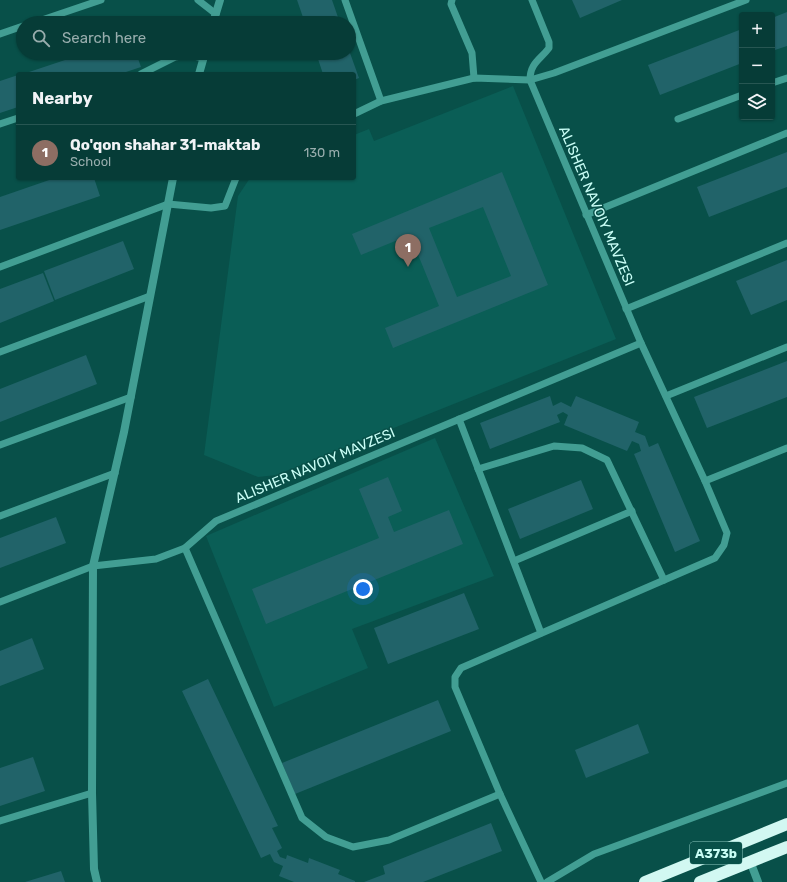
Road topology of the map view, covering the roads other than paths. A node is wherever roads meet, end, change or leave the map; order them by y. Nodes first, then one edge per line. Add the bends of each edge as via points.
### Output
1 (101, 0) edge
2 (198, 0) edge
3 (220, 0) edge
4 (345, 0) edge
5 (452, 0) edge
6 (532, 0) edge
7 (746, 0) edge
8 (216, 14) joint
9 (54, 16) edge
10 (351, 16) edge
11 (16, 28) edge
12 (356, 31) edge
13 (0, 34) edge
14 (169, 60) edge
15 (203, 60) edge
16 (145, 72) edge
17 (200, 72) edge
18 (474, 78) junction
19 (787, 78) edge
20 (530, 80) junction
21 (775, 82) edge
22 (739, 96) edge
23 (381, 101) junction
24 (356, 113) edge
25 (16, 119) edge
26 (678, 119) dead end
27 (0, 124) edge
28 (787, 133) edge
29 (173, 180) edge
30 (235, 180) edge
31 (168, 204) junction
32 (586, 215) junction
33 (787, 244) edge
34 (0, 267) edge
35 (150, 296) junction
36 (626, 309) junction
37 (641, 343) junction
38 (787, 347) edge
39 (0, 352) edge
40 (666, 396) junction
41 (131, 397) junction
42 (459, 419) junction
43 (0, 445) edge
44 (787, 448) edge
45 (478, 469) junction
46 (115, 473) junction
47 (705, 481) junction
48 (632, 512) junction
49 (0, 516) edge
50 (185, 548) junction
51 (514, 561) junction
52 (93, 566) junction
53 (664, 580) junction
54 (0, 602) edge
55 (541, 633) junction
56 (787, 783) edge
57 (92, 793) junction
58 (500, 794) junction
59 (0, 821) edge
60 (787, 824) edge
61 (787, 847) edge
62 (750, 861) junction
63 (97, 882) edge
64 (541, 882) edge
65 (548, 882) edge
66 (644, 882) edge
67 (700, 882) edge
68 (758, 882) edge

1 - 9 lane
2 - 8 lane
3 - 8 street
4 - 10 lane
5 - 18 lane via 451,4 472,53
6 - 20 lane via 549,42 549,48 532,66
7 - 20 lane
11 - 13 lane
12 - 23 lane
14 - 16 lane
15 - 17 street
18 - 20 lane
18 - 23 lane
19 - 21 lane
20 - 32 lane, ALISHER NAVOIY MAVZESI
22 - 26 lane
23 - 24 lane
25 - 27 lane
28 - 32 lane
29 - 31 street
30 - 31 lane via 226,206 211,208
31 - 34 lane
31 - 35 street
32 - 36 lane, ALISHER NAVOIY MAVZESI
33 - 36 lane
35 - 39 lane
35 - 41 street
36 - 37 lane, ALISHER NAVOIY MAVZESI
37 - 40 lane, ALISHER NAVOIY MAVZESI
37 - 42 lane, ALISHER NAVOIY MAVZESI
38 - 40 lane
40 - 47 lane, ALISHER NAVOIY MAVZESI
41 - 43 lane
41 - 46 street
42 - 45 lane
42 - 50 lane, ALISHER NAVOIY MAVZESI via 216,521
44 - 47 lane
45 - 48 lane via 554,446 582,448 607,460
45 - 51 lane
46 - 49 lane
46 - 52 street
47 - 53 lane, ALISHER NAVOIY MAVZESI via 727,533 724,545 715,558
48 - 51 lane
48 - 53 lane
50 - 52 lane, ALISHER NAVOIY MAVZESI via 156,559
50 - 58 lane via 302,818 326,837 353,847 389,840
51 - 55 lane
52 - 54 lane, ALISHER NAVOIY MAVZESI
52 - 57 street
53 - 55 lane
55 - 58 lane via 461,668 455,677 455,687
56 - 65 lane via 594,854
57 - 59 lane
57 - 63 street via 94,869
58 - 64 lane
60 - 66 highway, A373b
61 - 62 highway, A373b
62 - 67 highway, A373b
62 - 68 street

